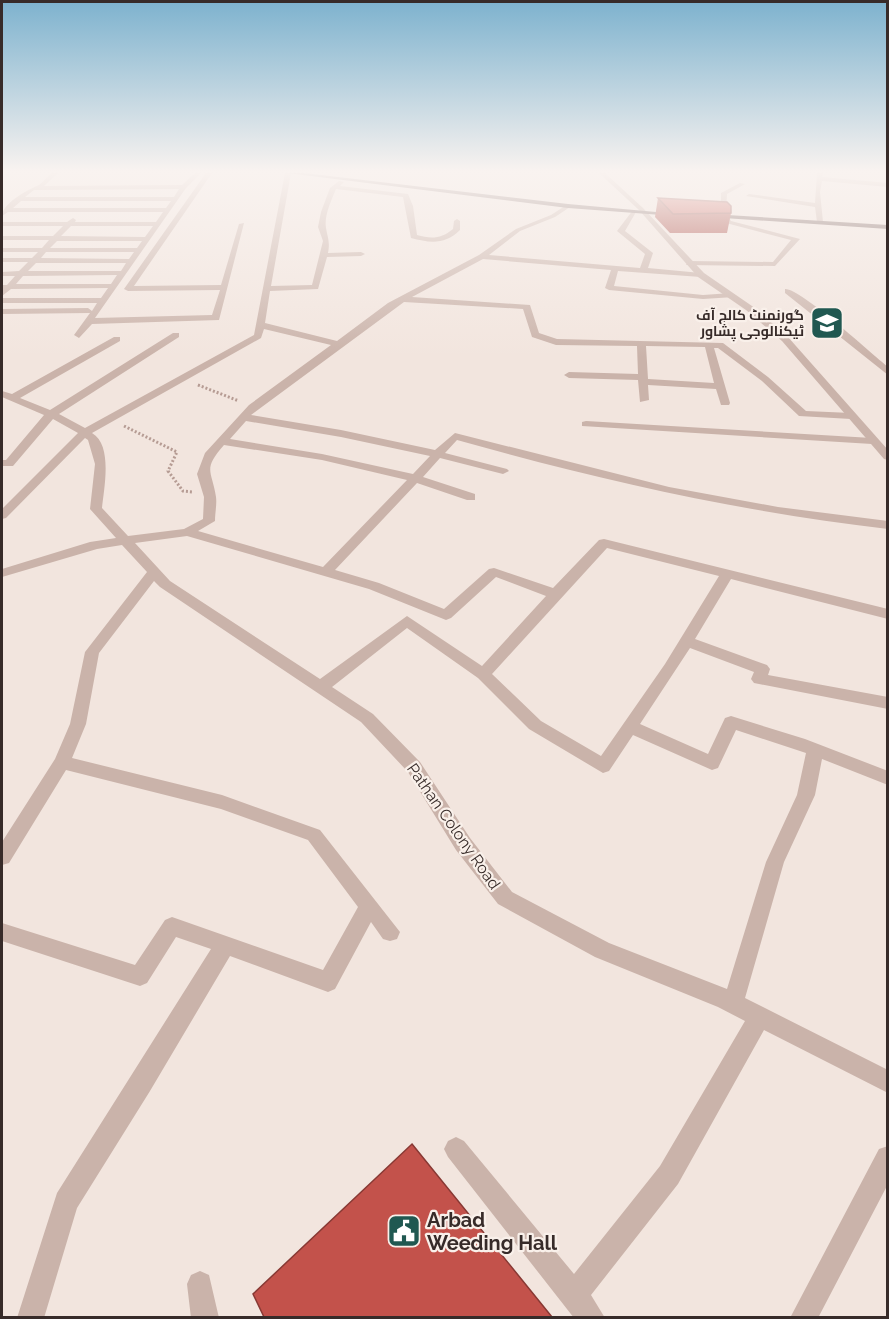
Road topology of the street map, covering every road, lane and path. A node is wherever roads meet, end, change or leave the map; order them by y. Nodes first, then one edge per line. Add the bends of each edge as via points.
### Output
1 (58, 235) edge
2 (150, 235) edge
3 (166, 235) edge
4 (239, 235) edge
5 (277, 235) edge
6 (325, 235) edge
7 (414, 235) edge
8 (451, 235) edge
9 (512, 235) edge
10 (626, 235) edge
11 (664, 235) edge
12 (778, 235) edge
13 (2, 238) edge
14 (55, 238) junction
15 (147, 239) junction
16 (2, 250) edge
17 (44, 250) junction
18 (139, 250) junction
19 (323, 255) junction
20 (361, 255) dead end
21 (482, 257) junction
22 (2, 260) edge
23 (34, 260) junction
24 (131, 261) junction
25 (689, 263) junction
26 (615, 269) junction
27 (643, 271) junction
28 (123, 273) junction
29 (2, 274) edge
30 (21, 274) junction
31 (701, 275) junction
32 (113, 286) junction
33 (5, 287) edge
34 (224, 287) junction
35 (266, 289) junction
36 (788, 291) dead end
37 (2, 294) edge
38 (731, 295) junction
39 (402, 299) junction
40 (2, 300) edge
41 (103, 301) junction
42 (96, 310) junction
43 (2, 312) edge
44 (89, 321) junction
45 (260, 325) junction
46 (79, 335) dead end
47 (176, 335) dead end
48 (117, 339) dead end
49 (340, 344) junction
50 (641, 344) junction
51 (709, 345) junction
52 (888, 372) edge
53 (569, 375) dead end
54 (180, 379) junction
55 (643, 380) junction
56 (720, 386) junction
57 (7, 396) edge
58 (644, 400) dead end
59 (725, 403) dead end
60 (254, 407) junction
61 (51, 414) junction
62 (851, 416) junction
63 (243, 417) junction
64 (106, 420) junction
65 (586, 424) dead end
66 (84, 433) junction
67 (221, 441) junction
68 (872, 441) junction
69 (438, 453) junction
70 (888, 457) edge
71 (2, 463) edge
72 (503, 471) dead end
73 (413, 478) junction
74 (209, 493) junction
75 (471, 497) dead end
76 (2, 516) edge
77 (888, 525) edge
78 (187, 532) junction
79 (125, 541) junction
80 (154, 572) junction
81 (2, 573) edge
82 (325, 573) junction
83 (727, 574) junction
84 (555, 594) junction
85 (888, 614) edge
86 (687, 641) junction
87 (483, 674) junction
88 (321, 687) junction
89 (888, 704) edge
90 (632, 727) junction
91 (815, 750) junction
92 (62, 762) junction
93 (888, 778) edge
94 (3, 852) edge
95 (369, 906) junction
96 (2, 932) edge
97 (390, 932) dead end
98 (225, 945) junction
99 (733, 1003) junction
100 (760, 1016) junction
101 (888, 1082) edge
102 (456, 1149) dead end
103 (888, 1158) edge
104 (200, 1284) dead end
105 (574, 1295) junction
106 (30, 1317) edge
107 (205, 1317) edge
108 (592, 1317) edge
109 (803, 1317) edge

1 - 14 street
2 - 15 street
3 - 34 street via 128,289
4 - 34 street
5 - 35 street
6 - 19 street
7 - 8 street via 428,241 446,240
9 - 21 street
10 - 27 street via 649,253
11 - 25 street
12 - 25 street via 796,239 775,264
13 - 14 street
14 - 15 street
14 - 17 street
15 - 18 street
16 - 17 street
17 - 18 street
17 - 23 street
18 - 24 street
19 - 20 street
19 - 35 street via 315,287
21 - 26 street
21 - 39 street
22 - 23 street
23 - 24 street
23 - 30 street
24 - 28 street
25 - 31 street
26 - 27 street
26 - 38 street via 609,288 703,297
27 - 31 street
28 - 30 street
28 - 32 street
29 - 30 street
30 - 33 street
31 - 38 street
32 - 33 street
32 - 41 street
33 - 37 street
34 - 44 street via 216,318
35 - 45 street
36 - 52 street
38 - 62 street via 785,339
39 - 49 street
39 - 50 street via 527,307 534,335 556,342
40 - 41 street
41 - 42 street
42 - 43 street
42 - 44 street
44 - 46 street
45 - 49 street
45 - 54 street via 258,336
47 - 61 street
48 - 57 street
49 - 60 street
50 - 51 street
50 - 55 street
51 - 56 street
51 - 62 street via 720,345 803,414
53 - 55 street
54 - 60 path
54 - 64 street
55 - 56 street
55 - 58 street
56 - 59 street
57 - 61 street, Pathan Colony Road
60 - 63 street
61 - 66 street, Pathan Colony Road
61 - 71 street via 9,464
62 - 68 street
63 - 67 street
63 - 69 street
64 - 66 street
64 - 74 path via 177,452 168,471 183,491
65 - 68 street
66 - 76 street
66 - 79 street, Pathan Colony Road via 93,438 101,464 96,509
67 - 73 street via 322,457
67 - 74 street via 209,455 203,474
68 - 70 street
69 - 72 street
69 - 73 street
69 - 77 street via 455,436 686,493
73 - 75 street
73 - 82 street
74 - 78 street via 209,521
78 - 79 street
78 - 82 street
79 - 80 street, Pathan Colony Road
79 - 81 street via 95,545
80 - 88 street, Pathan Colony Road via 165,584
80 - 92 street via 92,652 78,724
82 - 84 street via 374,586 446,615 494,572
83 - 84 street via 604,543
83 - 85 street
83 - 86 street
84 - 87 street
86 - 89 street via 762,669 759,679
86 - 90 street
87 - 88 street via 407,621
87 - 90 street via 535,725 603,766
88 - 99 street, Pathan Colony Road via 368,718 414,767 463,844 505,898 602,950
90 - 91 street via 711,764 731,722
91 - 93 street
91 - 99 street via 806,795 775,862
92 - 94 street
92 - 95 street via 222,802 314,835
95 - 97 street
95 - 98 street via 328,982
96 - 98 street via 140,976 172,926
98 - 106 street via 66,1202
99 - 100 street, Pathan Colony Road
100 - 101 street, Pathan Colony Road
100 - 105 street via 669,1175
102 - 105 street
103 - 109 street
104 - 107 street
105 - 108 street

